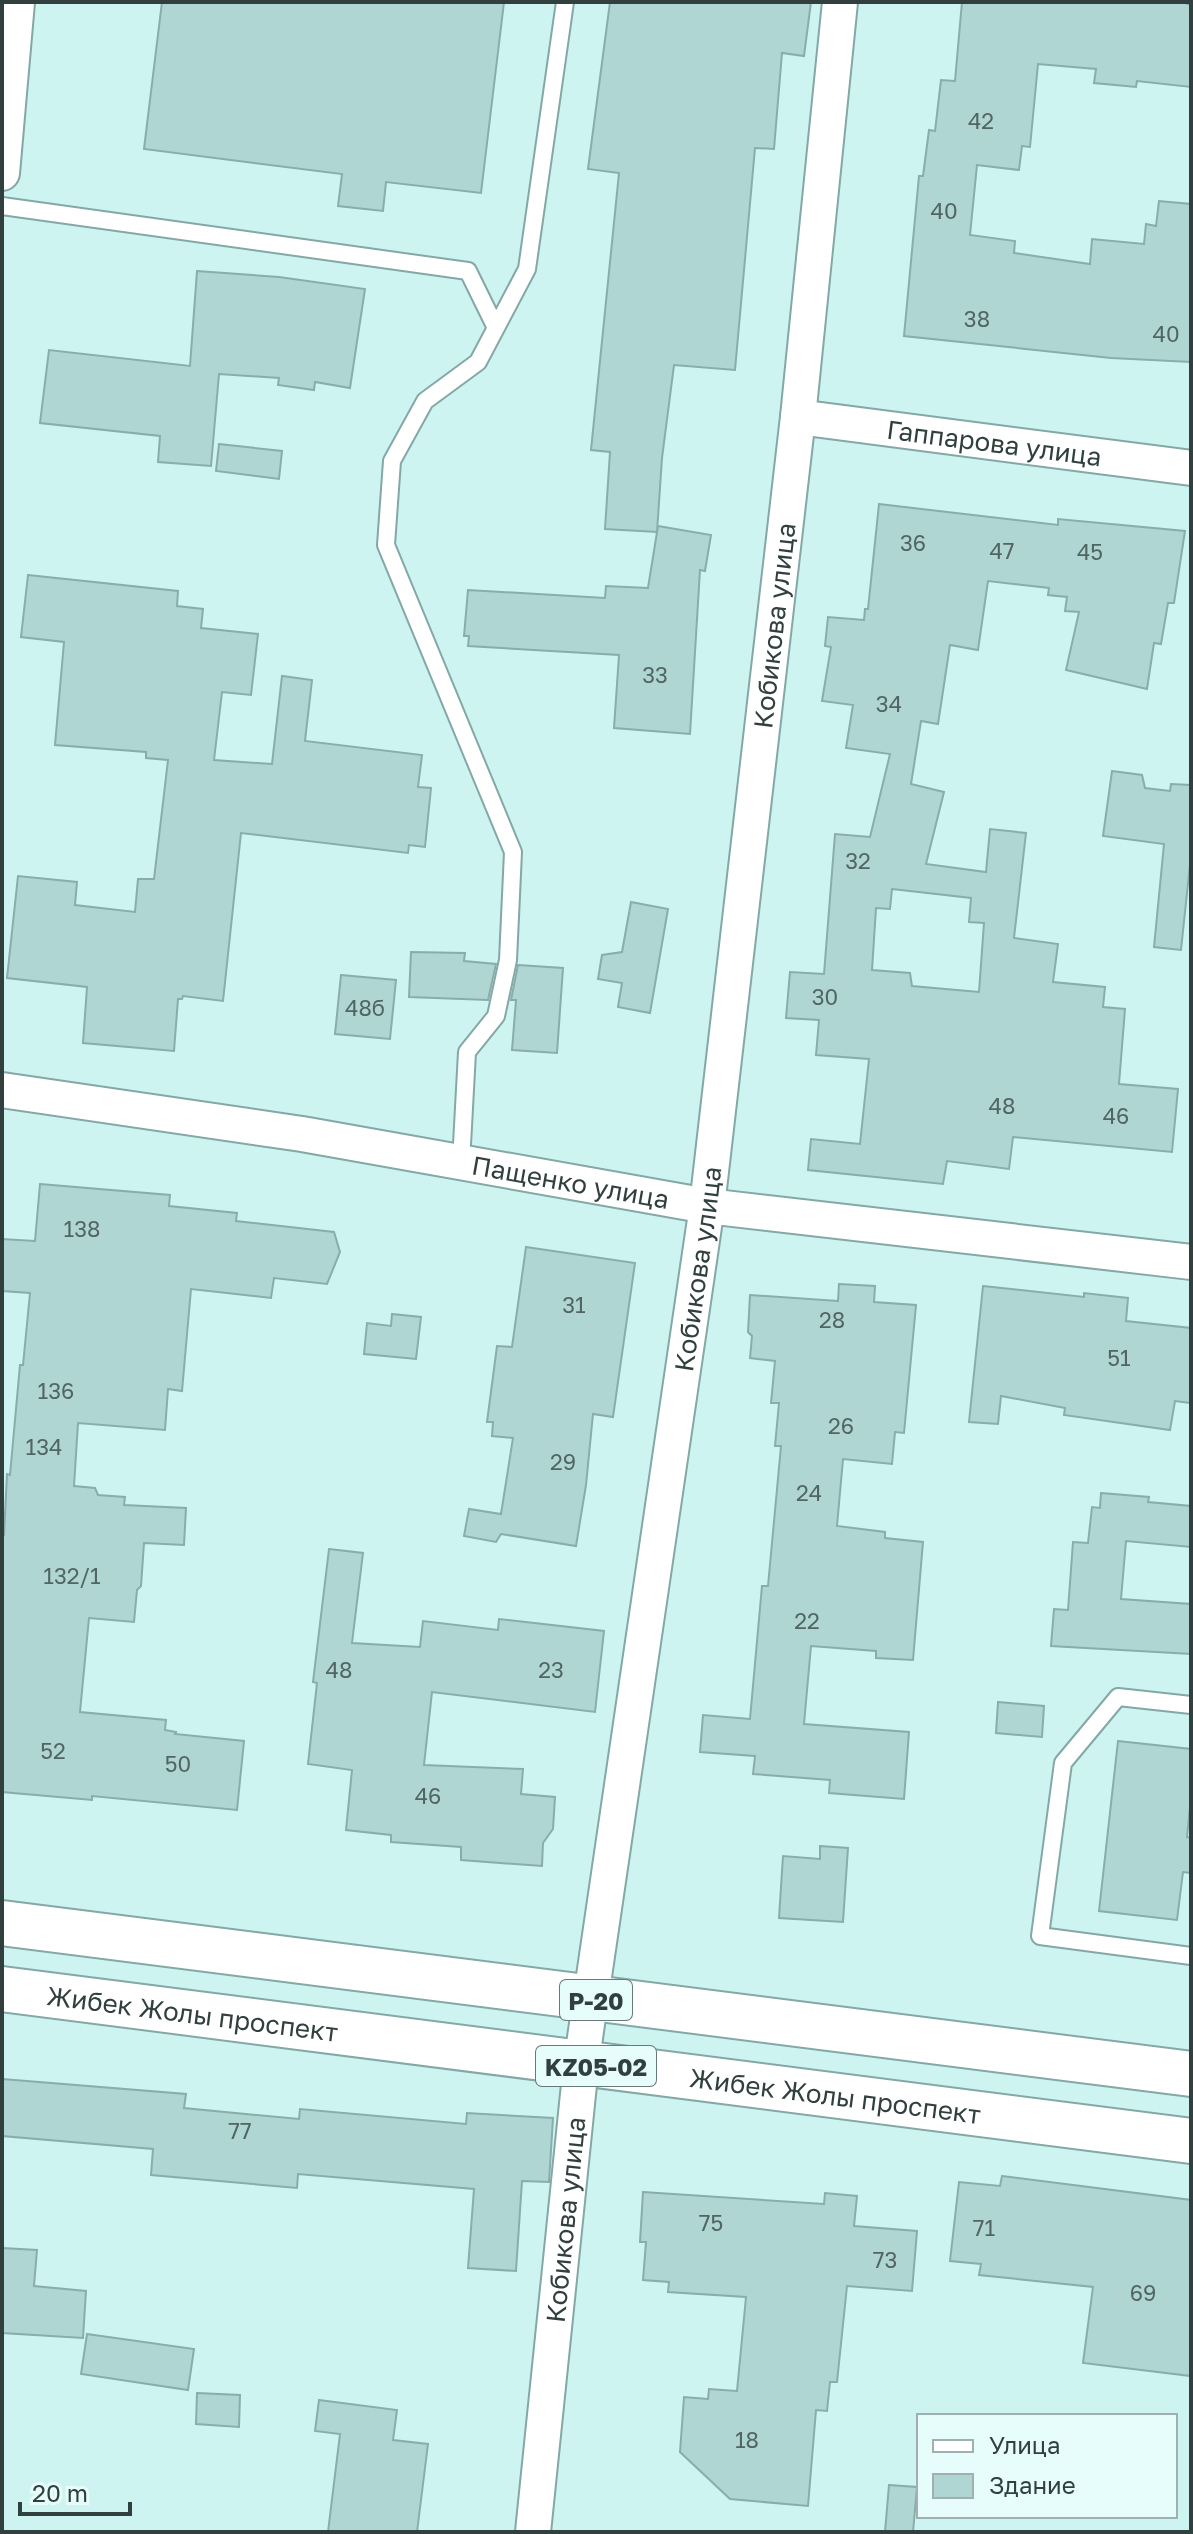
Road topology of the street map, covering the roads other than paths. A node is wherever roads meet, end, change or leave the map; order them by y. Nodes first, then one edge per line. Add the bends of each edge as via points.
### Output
1 (17, 2) edge
2 (565, 2) edge
3 (840, 2) edge
4 (2, 173) edge
5 (2, 206) edge
6 (496, 328) junction
7 (798, 417) junction
8 (1191, 468) edge
9 (2, 1090) edge
10 (461, 1163) junction
11 (707, 1206) junction
12 (1191, 1262) edge
13 (1191, 1705) edge
14 (2, 1923) edge
15 (1191, 1956) edge
16 (2, 1989) edge
17 (592, 1999) junction
18 (581, 2065) junction
19 (1191, 2074) edge
20 (1191, 2141) edge
21 (533, 2532) edge

1 - 4 street
2 - 6 lane via 527,269
3 - 7 street, Кобикова улица
5 - 6 lane via 468,271
6 - 10 lane via 478,362 425,401 392,461 386,545 513,852 508,960 496,1016 467,1052
7 - 8 street, Гаппарова улица
7 - 11 street, Кобикова улица
9 - 10 street, Пащенко улица
10 - 11 street, Пащенко улица
11 - 12 street, Пащенко улица
11 - 17 street, Кобикова улица
13 - 15 lane via 1118,1697 1063,1763 1040,1936
14 - 17 highway, Р-20
16 - 18 highway, Жибек Жолы проспект / KZ05-02
17 - 18 street, Кобикова улица
17 - 19 highway, Р-20
18 - 20 highway, Жибек Жолы проспект / KZ05-02
18 - 21 street, Кобикова улица

